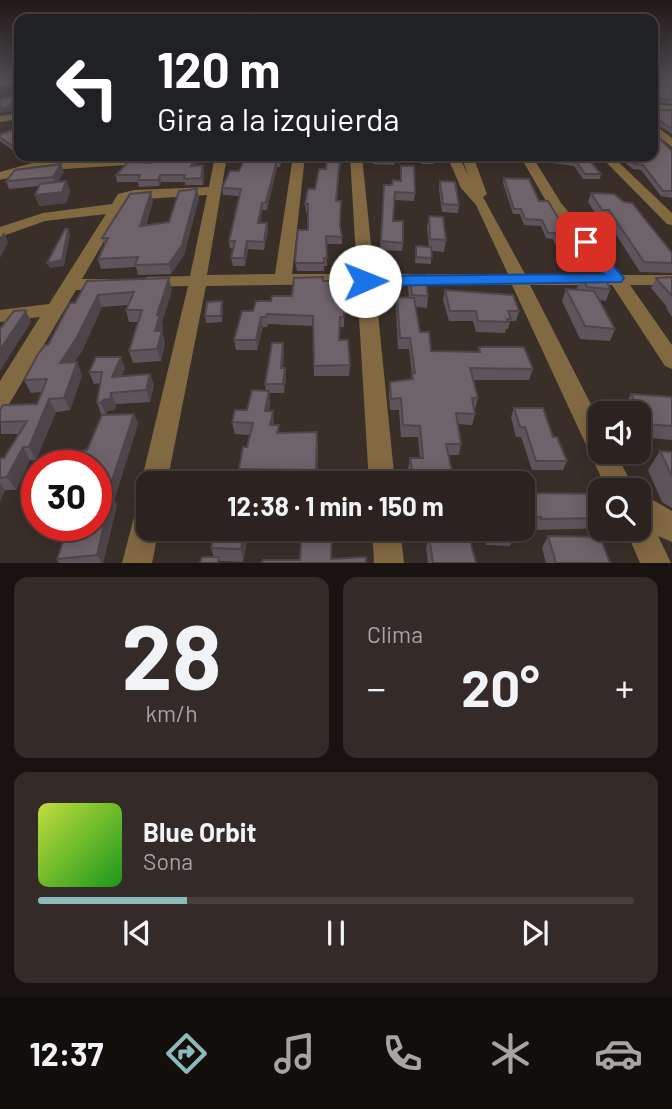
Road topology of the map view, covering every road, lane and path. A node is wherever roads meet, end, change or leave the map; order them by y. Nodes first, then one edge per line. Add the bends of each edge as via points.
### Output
1 (662, 132) edge
2 (672, 144) edge
3 (64, 161) edge
4 (220, 161) edge
5 (298, 161) edge
6 (356, 161) edge
7 (455, 161) edge
8 (469, 161) edge
9 (529, 161) edge
10 (611, 161) edge
11 (36, 162) edge
12 (0, 176) edge
13 (214, 191) junction
14 (482, 204) junction
15 (116, 208) junction
16 (672, 221) edge
17 (0, 232) edge
18 (616, 278) junction
19 (283, 279) junction
20 (519, 279) junction
21 (672, 280) edge
22 (198, 281) junction
23 (365, 281) junction
24 (69, 285) junction
25 (55, 309) junction
26 (0, 316) edge
27 (672, 361) edge
28 (0, 400) edge
29 (588, 422) edge
30 (157, 471) edge
31 (381, 471) edge
32 (651, 512) edge
33 (672, 528) edge
34 (142, 541) edge
35 (387, 541) edge
36 (646, 541) edge
37 (137, 563) edge
38 (389, 563) edge
39 (656, 563) edge

1 - 2 street
3 - 11 street
4 - 13 street
5 - 19 street
6 - 23 street
7 - 14 street
8 - 14 street
9 - 18 street via 555,205
10 - 16 street
11 - 12 street
13 - 15 street via 134,194 123,197
13 - 22 street
14 - 20 street
15 - 17 street via 43,217
15 - 24 street
18 - 20 street
18 - 21 street
18 - 27 street
19 - 22 street
19 - 23 street
20 - 23 street
20 - 29 street
22 - 24 street
22 - 30 street
23 - 31 street
24 - 25 street
25 - 26 street
25 - 28 street
32 - 33 street
34 - 37 street
35 - 38 street
36 - 39 street

